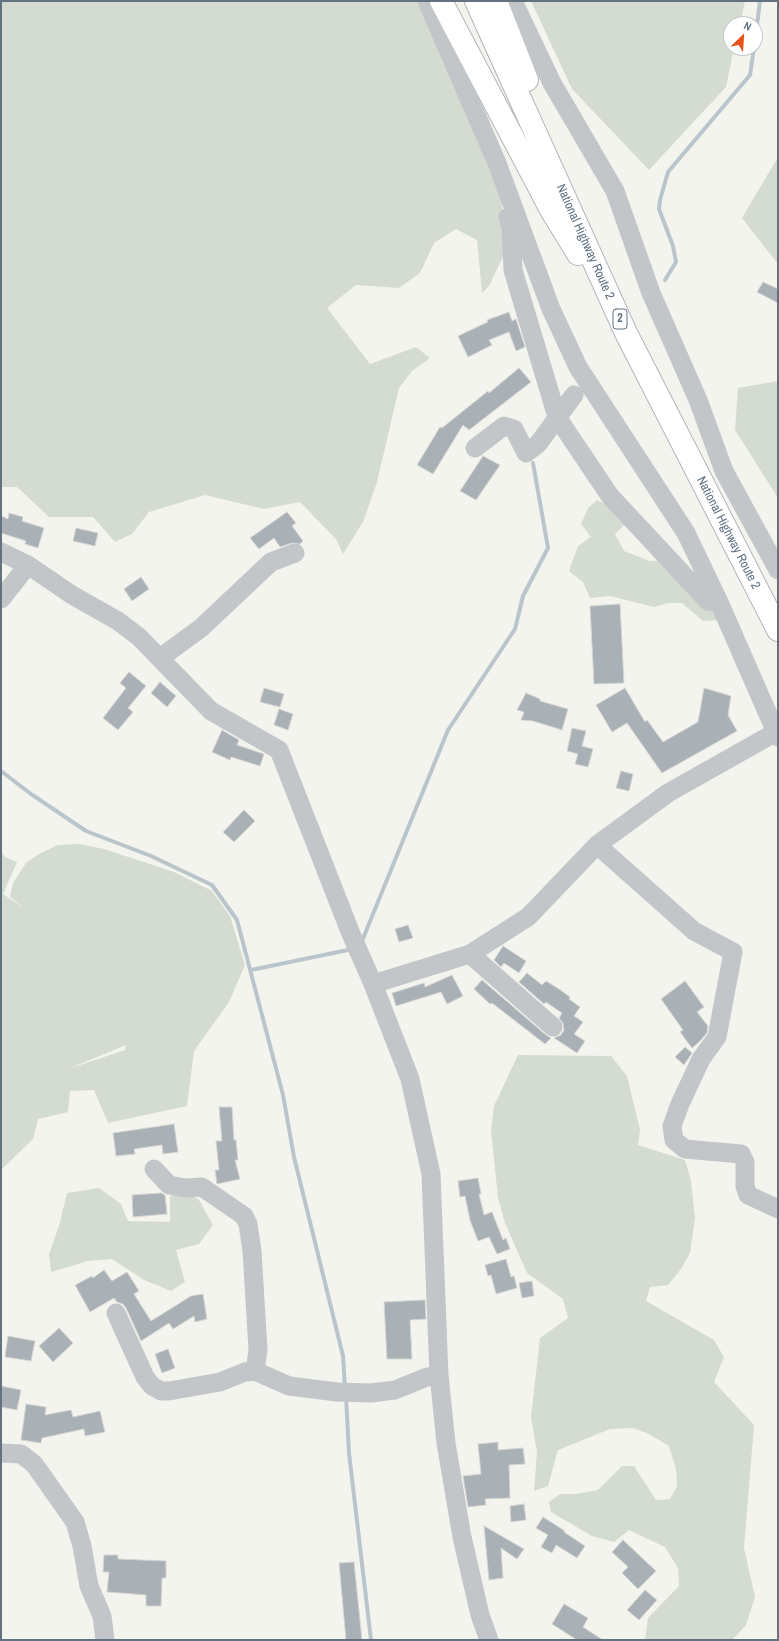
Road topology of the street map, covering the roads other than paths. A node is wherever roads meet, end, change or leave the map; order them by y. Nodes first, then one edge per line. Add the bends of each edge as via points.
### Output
1 (426, 1) edge
2 (441, 1) edge
3 (476, 1) edge
4 (496, 1) edge
5 (513, 1) edge
6 (508, 193) junction
7 (595, 262) junction
8 (626, 333) junction
9 (574, 395) dead end
10 (557, 417) junction
11 (475, 448) dead end
12 (1, 552) edge
13 (295, 553) dead end
14 (28, 565) junction
15 (778, 570) edge
16 (1, 599) edge
17 (719, 602) junction
18 (778, 630) edge
19 (160, 658) junction
20 (777, 734) edge
21 (597, 845) junction
22 (470, 954) junction
23 (373, 984) junction
24 (553, 1027) dead end
25 (154, 1169) dead end
26 (778, 1209) edge
27 (116, 1313) dead end
28 (255, 1370) junction
29 (439, 1375) junction
30 (1, 1453) edge
31 (105, 1640) edge
32 (489, 1640) edge

1 - 6 street
2 - 8 highway via 551,210
3 - 7 highway, National Highway Route 2 / 2
4 - 7 highway
5 - 15 street via 552,83 615,191 651,293 698,400 724,471
6 - 10 street via 504,200 511,228 513,270
6 - 17 street via 551,309 578,367 686,533
7 - 8 highway, National Highway Route 2 / 2
8 - 18 highway, National Highway Route 2 / 2
9 - 10 street
10 - 11 street via 538,444 526,453 514,429 504,426
10 - 17 street via 610,496 708,601
12 - 14 street
13 - 19 street via 271,562 201,628
14 - 16 street
14 - 19 street via 72,595 118,621
17 - 20 street
19 - 23 street via 211,711 279,750
20 - 21 street via 668,793
21 - 22 street via 528,917
21 - 26 street via 694,931 733,952 717,1037 701,1058 680,1104 672,1126 674,1140 685,1149 741,1154 745,1162 745,1186 748,1195
22 - 23 street
22 - 24 street
23 - 29 street via 410,1079 431,1174
25 - 28 street via 168,1185 202,1187 244,1216 248,1224 252,1252 258,1350
27 - 28 street via 145,1377 152,1386 161,1391 170,1392 220,1382
28 - 29 street via 289,1386 371,1393 395,1390
29 - 32 street via 446,1443 462,1537 480,1615
30 - 31 street via 21,1454 34,1464 75,1522 89,1586 102,1616

